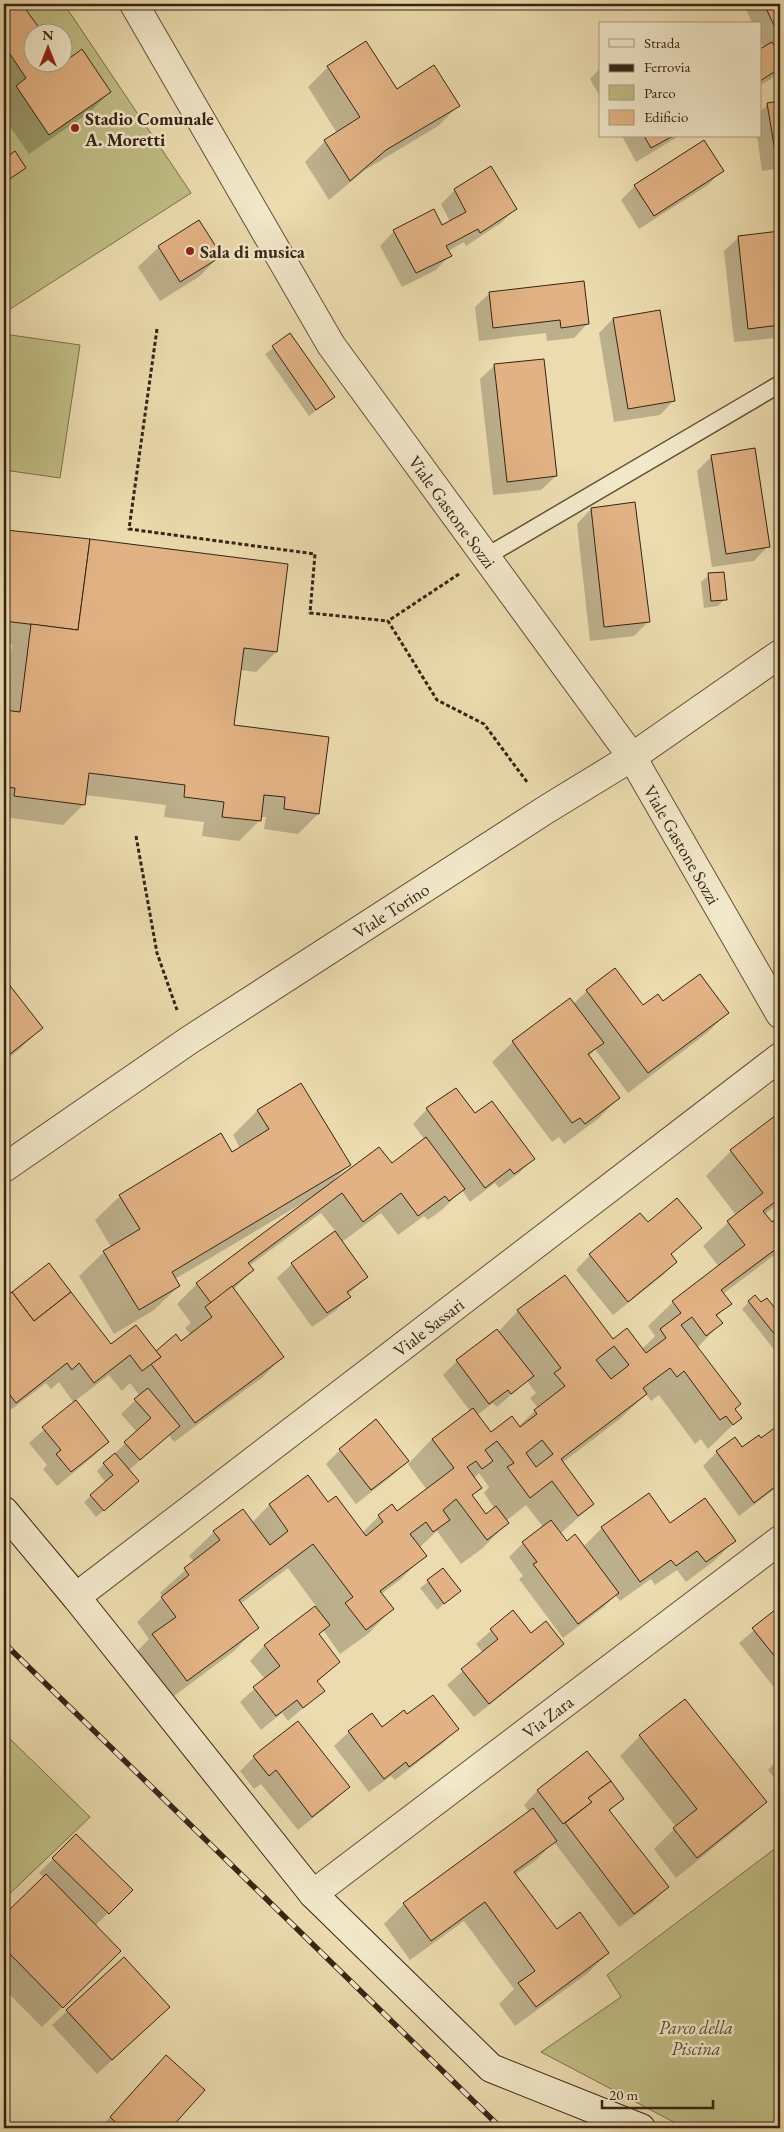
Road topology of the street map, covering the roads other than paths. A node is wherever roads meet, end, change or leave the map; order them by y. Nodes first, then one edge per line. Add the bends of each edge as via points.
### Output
1 (134, 4) edge
2 (780, 384) edge
3 (487, 556) junction
4 (780, 654) edge
5 (632, 757) junction
6 (780, 1014) edge
7 (780, 1057) edge
8 (4, 1168) edge
9 (4, 1511) edge
10 (780, 1540) edge
11 (76, 1597) junction
12 (313, 1894) junction
13 (641, 2128) edge

1 - 3 street, Viale Gastone Sozzi via 332,345
2 - 3 lane
3 - 5 street, Viale Gastone Sozzi
4 - 5 street, Viale Torino
5 - 6 street, Viale Gastone Sozzi
5 - 8 street, Viale Torino via 188,1041
7 - 11 street, Viale Sassari
9 - 11 street
10 - 12 street, Via Zara
11 - 12 street
12 - 13 street via 491,2068

